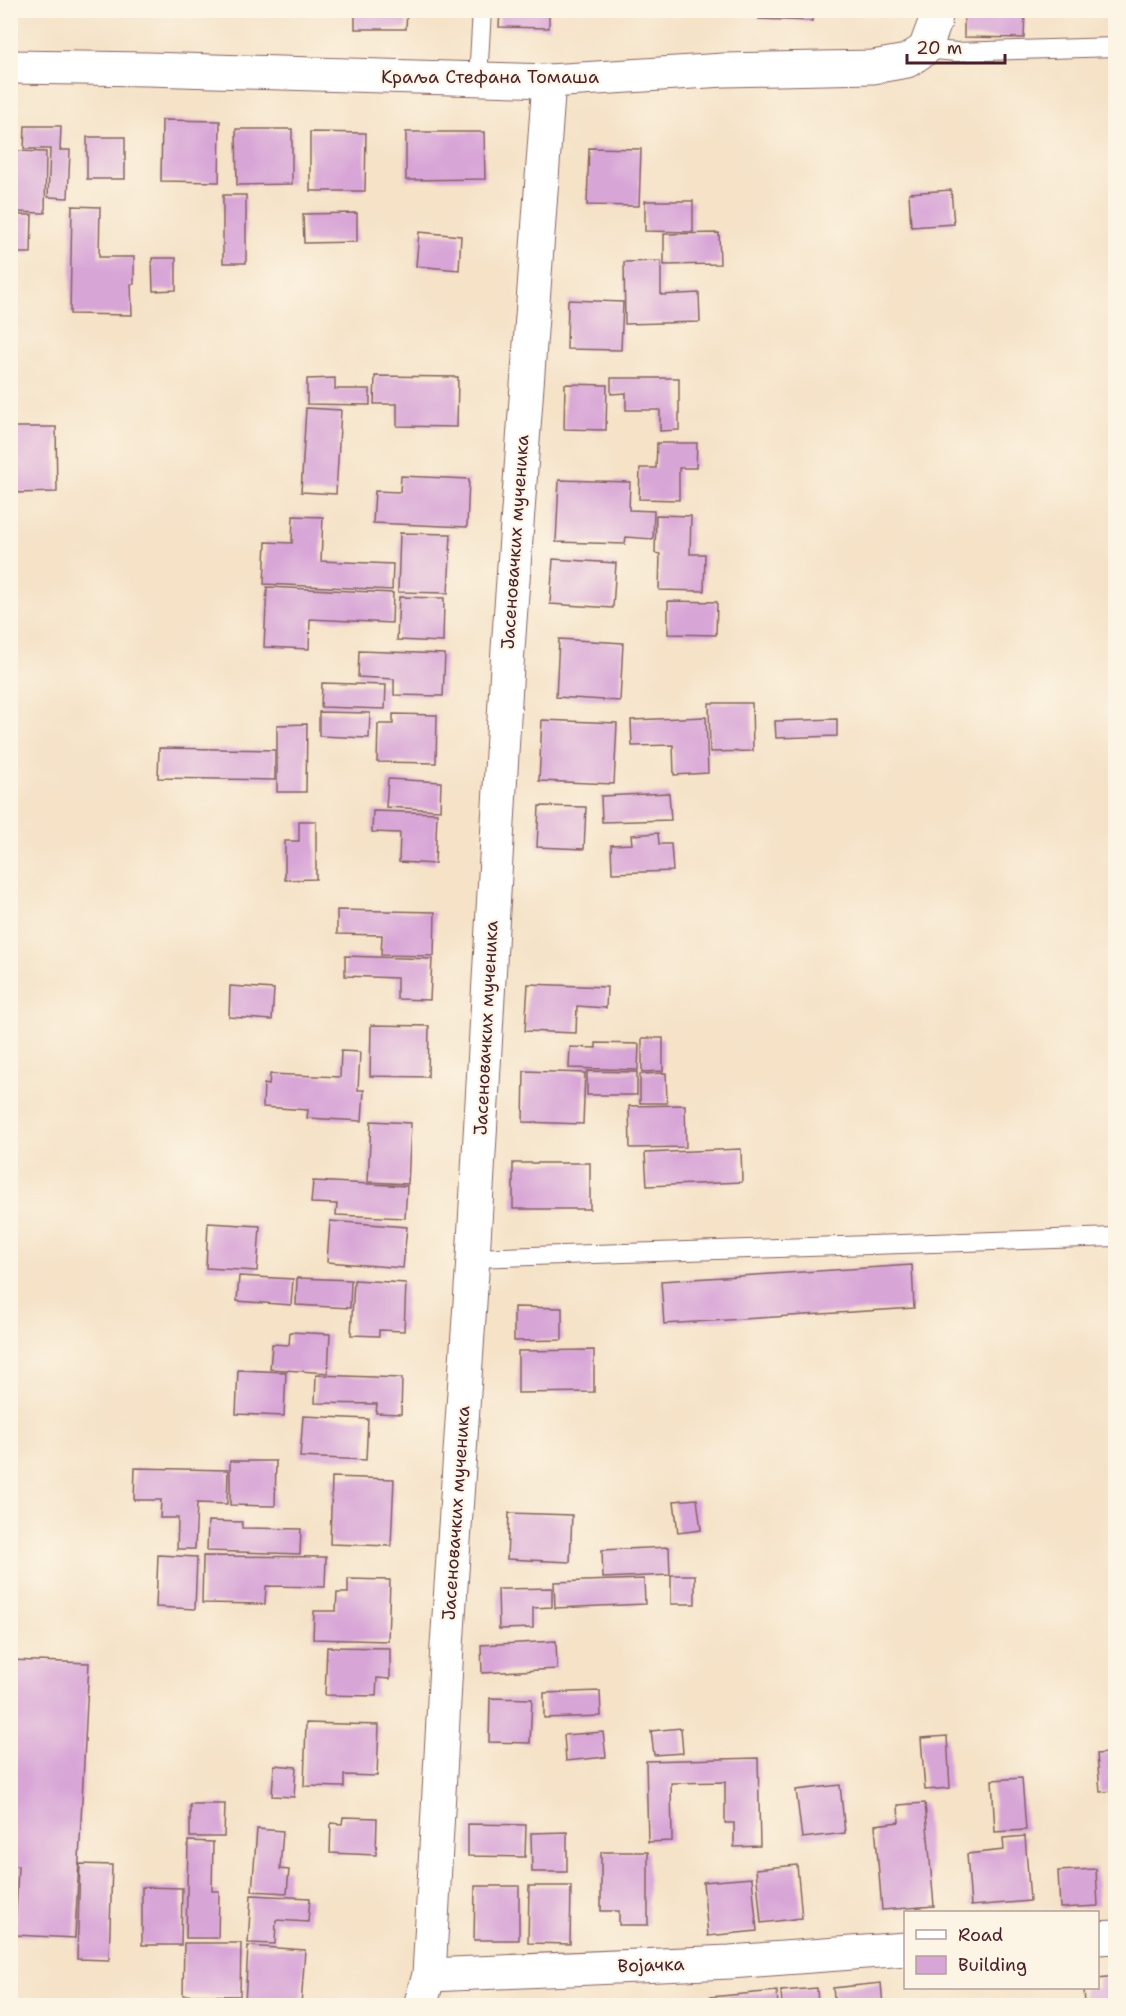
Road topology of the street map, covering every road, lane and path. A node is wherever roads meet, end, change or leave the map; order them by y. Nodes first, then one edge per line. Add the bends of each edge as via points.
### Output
1 (482, 10) edge
2 (937, 10) edge
3 (1116, 47) edge
4 (925, 49) junction
5 (10, 67) edge
6 (478, 79) junction
7 (549, 81) junction
8 (1116, 1237) edge
9 (472, 1258) junction
10 (1116, 1937) edge
11 (1099, 1938) edge
12 (904, 1949) edge
13 (429, 1975) junction
14 (420, 2006) edge

1 - 6 lane
2 - 4 street
3 - 4 lane via 956,52
4 - 7 street, Краља Стефана Томаша via 907,61 873,67 724,70
5 - 6 street, Краља Стефана Томаша
6 - 7 street, Краља Стефана Томаша
7 - 9 street, Јасеновачких мученика via 508,649
8 - 9 lane
9 - 13 street, Јасеновачких мученика
10 - 11 street
12 - 13 street, Војачка via 730,1962
13 - 14 street

